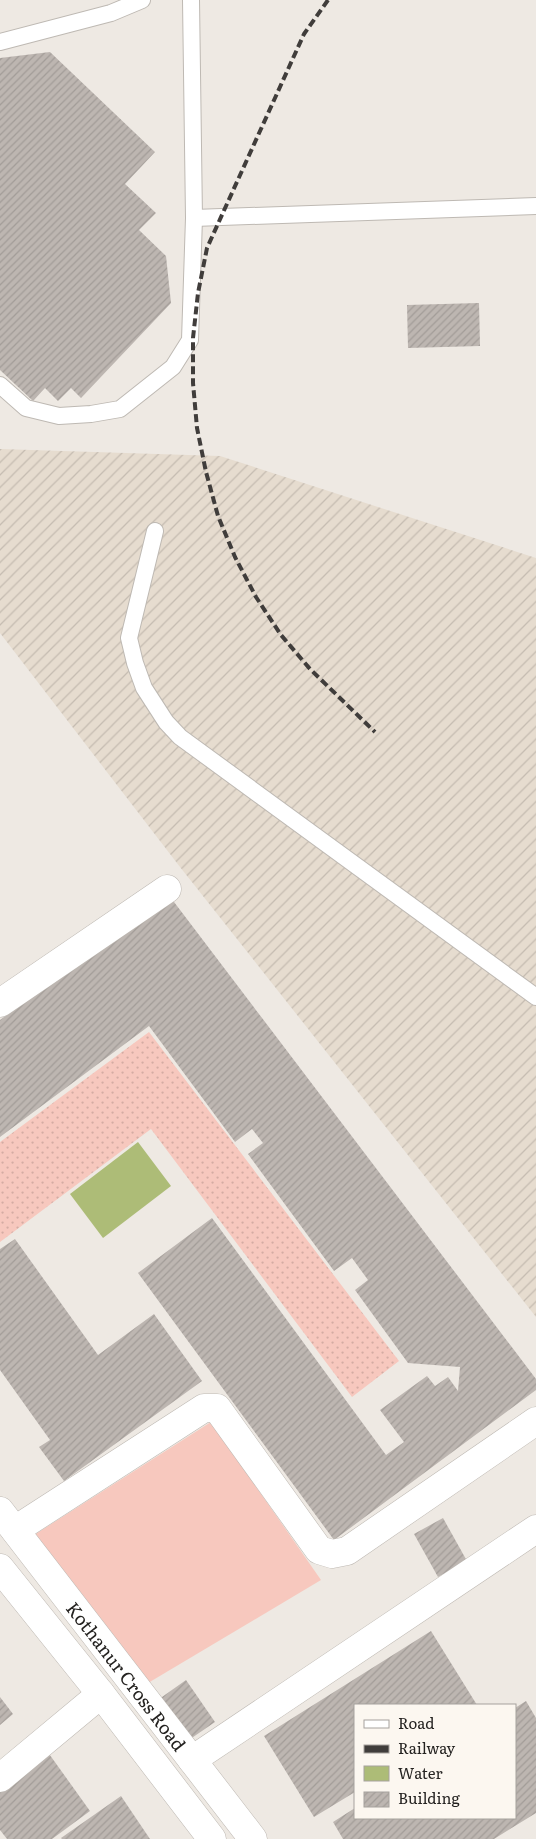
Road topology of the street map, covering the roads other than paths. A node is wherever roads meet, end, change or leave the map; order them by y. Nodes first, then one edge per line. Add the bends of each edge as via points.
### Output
1 (142, 0) edge
2 (191, 0) edge
3 (0, 42) edge
4 (536, 206) edge
5 (194, 218) junction
6 (0, 385) edge
7 (155, 531) dead end
8 (167, 889) dead end
9 (536, 997) edge
10 (0, 1002) edge
11 (536, 1421) edge
12 (7, 1520) edge
13 (536, 1529) edge
14 (0, 1568) edge
15 (101, 1694) junction
16 (192, 1760) junction
17 (0, 1778) edge
18 (209, 1838) edge
19 (253, 1839) edge

1 - 3 lane via 111,13
2 - 5 lane
4 - 5 lane
5 - 6 lane via 190,340 172,367 120,409 91,414 59,416 26,408
7 - 9 lane via 129,638 144,688 166,722 180,737
8 - 10 street
11 - 12 street via 347,1551 332,1554 319,1550 217,1408 204,1408
12 - 16 street, Kothanur Cross Road
13 - 16 street
14 - 15 street
15 - 17 street
15 - 18 street
16 - 19 street, Kothanur Cross Road

